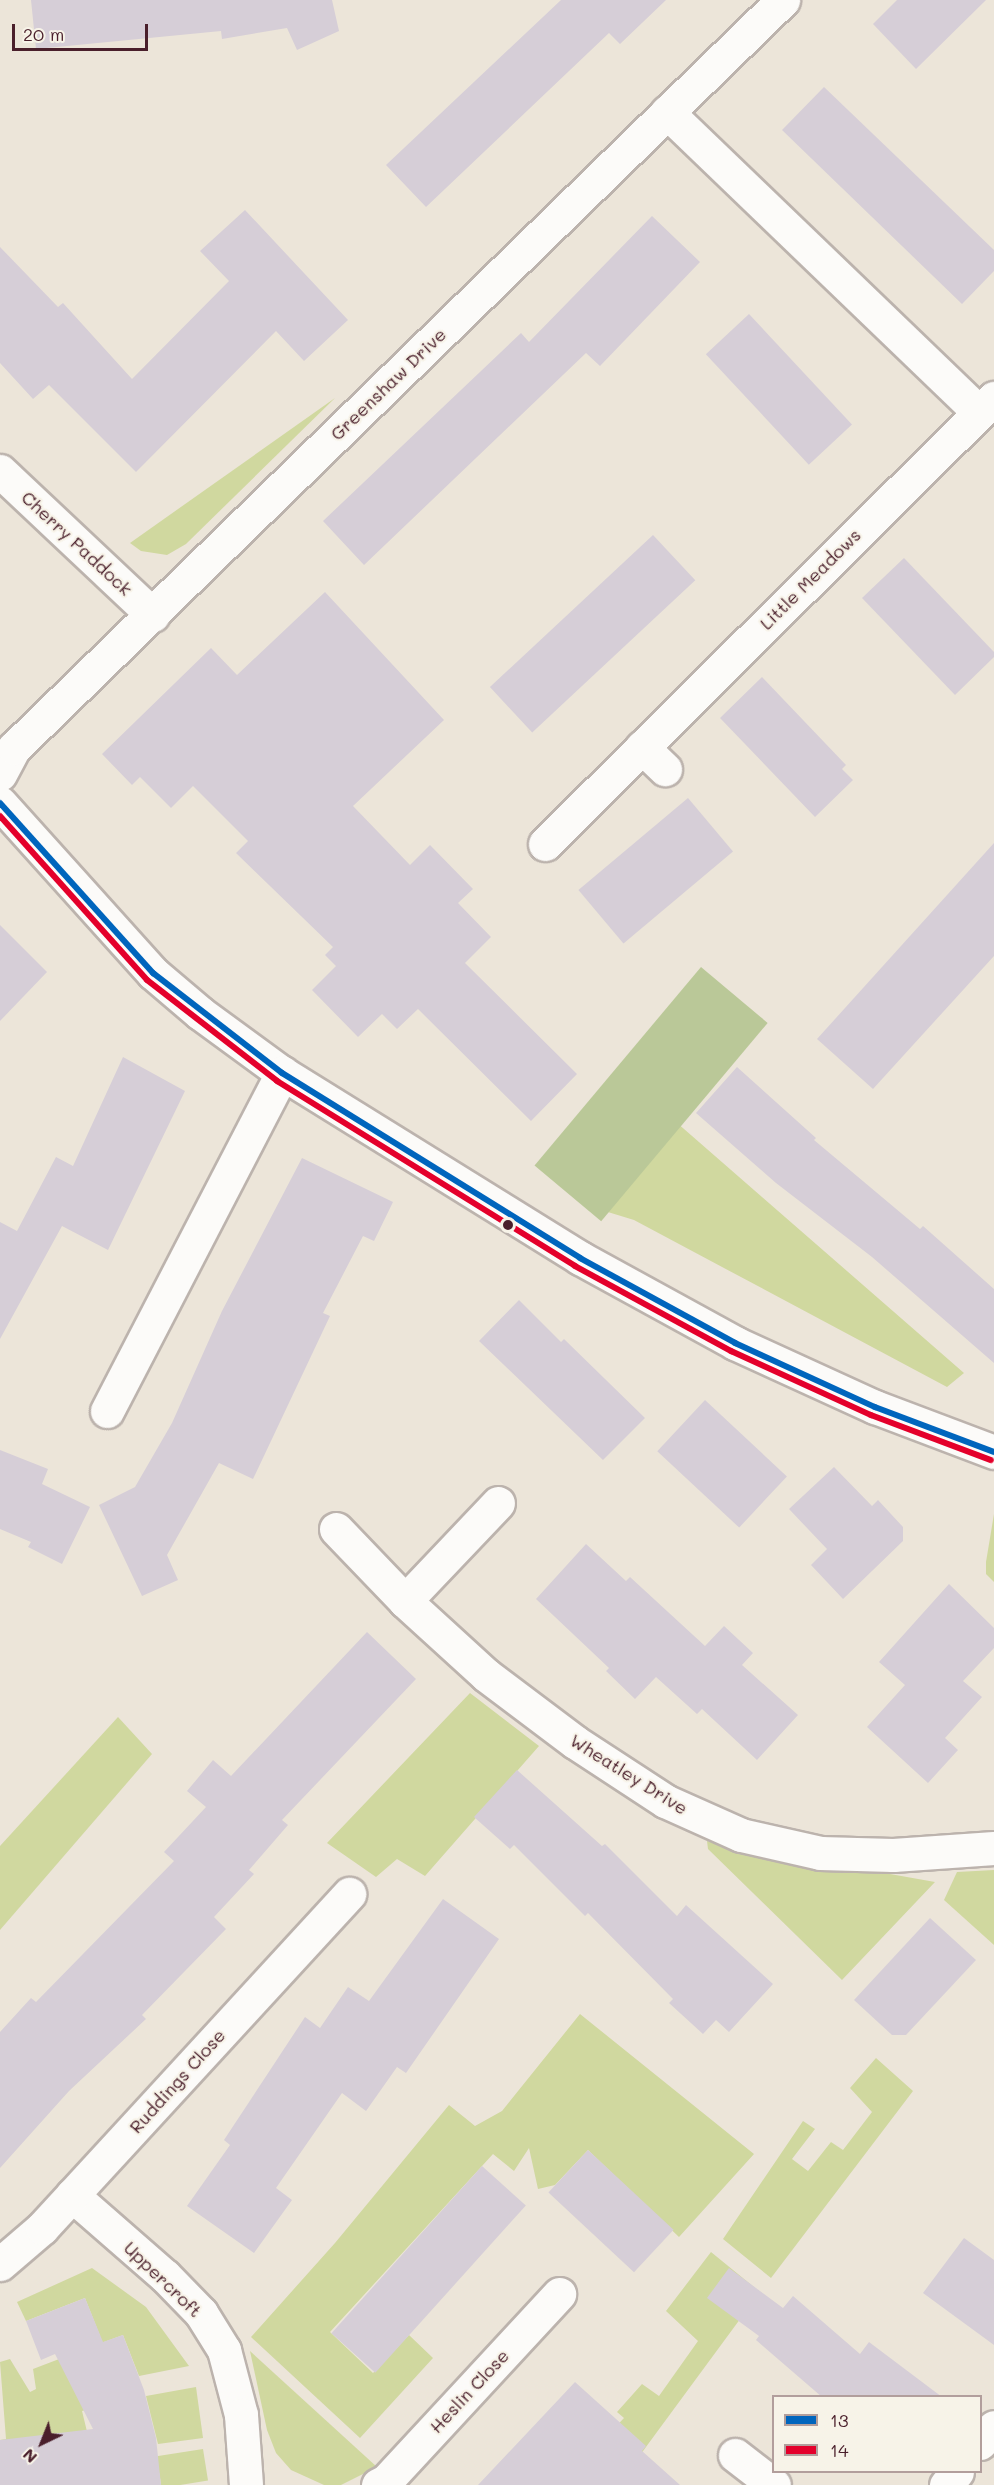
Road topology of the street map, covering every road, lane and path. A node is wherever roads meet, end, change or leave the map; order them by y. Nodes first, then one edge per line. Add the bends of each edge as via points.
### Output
1 (783, 0) edge
2 (667, 112) junction
3 (987, 405) edge
4 (0, 471) edge
5 (153, 615) junction
6 (642, 747) junction
7 (665, 769) dead end
8 (0, 774) edge
9 (0, 803) edge
10 (545, 844) dead end
11 (282, 1072) junction
12 (107, 1411) dead end
13 (994, 1452) edge
14 (498, 1503) dead end
15 (336, 1529) dead end
16 (405, 1601) junction
17 (994, 1848) edge
18 (348, 1894) dead end
19 (72, 2195) junction
20 (0, 2264) edge
21 (559, 2294) dead end
22 (994, 2427) edge
23 (982, 2442) edge
24 (735, 2455) dead end
25 (956, 2473) edge
26 (246, 2485) edge
27 (378, 2485) edge
28 (774, 2485) edge
29 (946, 2485) edge

1 - 2 street, Greenshaw Drive
2 - 3 street, Little Meadows
2 - 5 street, Greenshaw Drive
3 - 6 street, Little Meadows
4 - 5 street, Cherry Paddock
5 - 8 street, Greenshaw Drive via 14,748
6 - 7 street
6 - 10 street, Little Meadows
9 - 11 street via 153,973 200,1013
11 - 12 street
11 - 13 street via 570,1253 735,1342 875,1407
14 - 16 street
15 - 16 street, Wheatley Drive
16 - 17 street, Wheatley Drive via 486,1675 575,1742 665,1801 741,1835 820,1853 892,1855
18 - 19 street, Ruddings Close
19 - 20 street, Ruddings Close
19 - 26 street, Uppercroft via 165,2276 201,2313 224,2350 241,2415
21 - 27 street, Heslin Close via 386,2481
22 - 23 street
24 - 28 street
25 - 29 street

